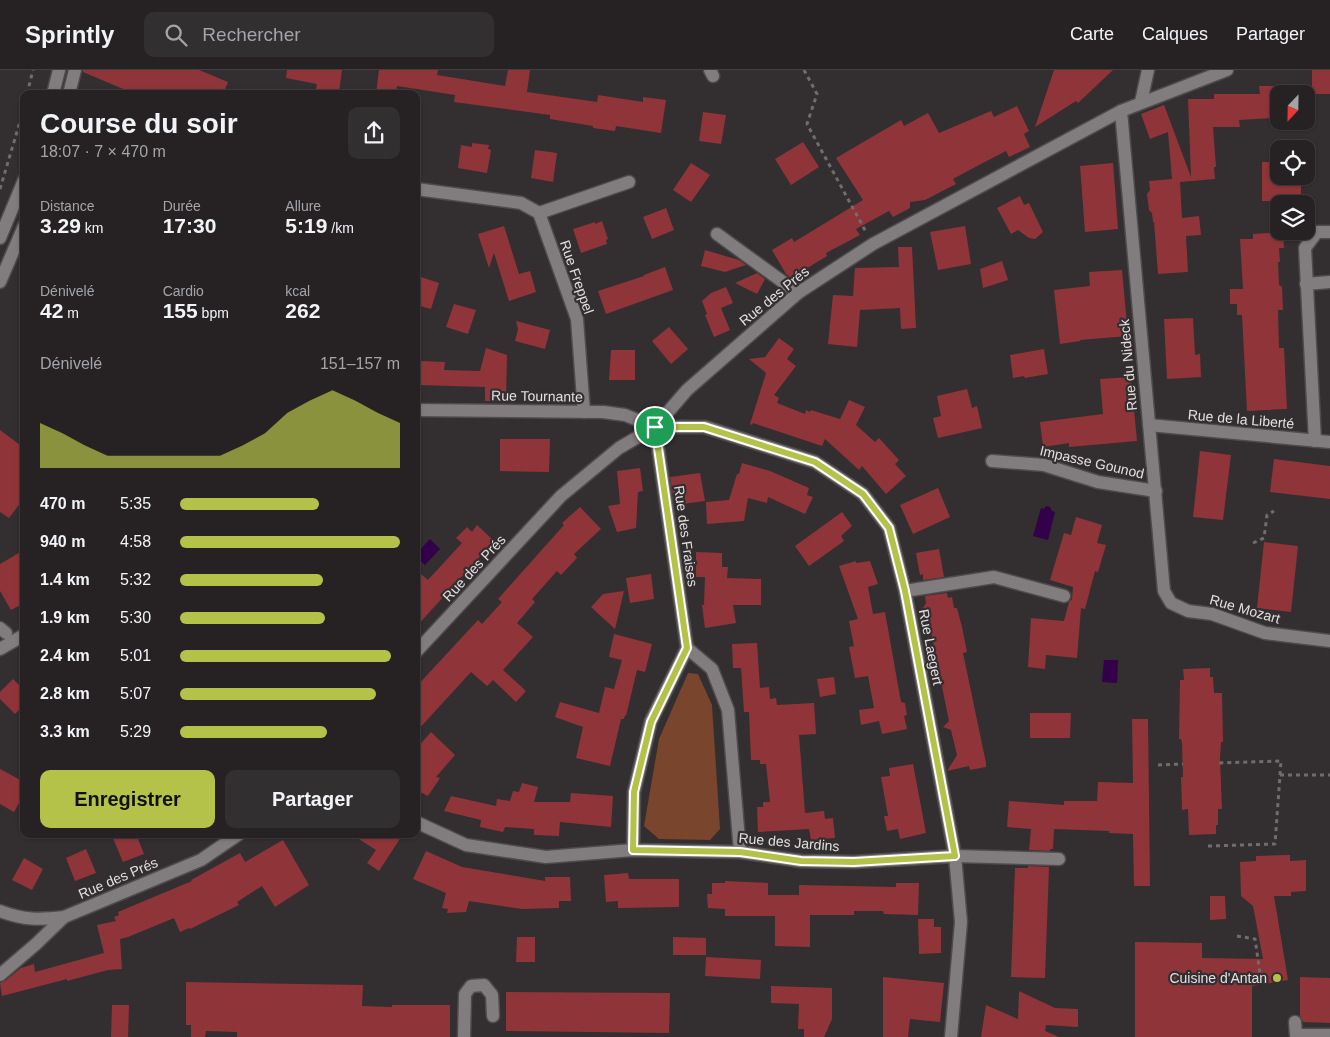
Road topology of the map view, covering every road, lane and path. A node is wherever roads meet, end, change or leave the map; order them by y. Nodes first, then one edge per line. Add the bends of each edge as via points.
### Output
1 (33, 70) edge
2 (60, 70) edge
3 (75, 70) edge
4 (804, 70) edge
5 (1148, 70) edge
6 (1227, 70) edge
7 (28, 90) edge
8 (54, 90) edge
9 (72, 90) edge
10 (1141, 102) junction
11 (1121, 110) junction
12 (20, 122) edge
13 (628, 182) dead end
14 (0, 189) edge
15 (20, 190) edge
16 (420, 190) edge
17 (539, 213) junction
18 (1330, 232) edge
19 (718, 234) dead end
20 (20, 235) edge
21 (0, 238) edge
22 (872, 244) junction
23 (0, 282) edge
24 (1330, 282) edge
25 (1306, 284) junction
26 (798, 293) junction
27 (420, 410) edge
28 (584, 412) junction
29 (1149, 426) junction
30 (655, 427) junction
31 (1315, 440) junction
32 (1330, 442) edge
33 (992, 461) dead end
34 (1156, 491) junction
35 (1274, 510) dead end
36 (1253, 543) dead end
37 (905, 591) junction
38 (1064, 596) dead end
39 (1182, 608) joint
40 (20, 637) edge
41 (1330, 641) edge
42 (420, 648) edge
43 (687, 648) junction
44 (0, 649) edge
45 (1218, 763) dead end
46 (1183, 764) dead end
47 (1158, 766) dead end
48 (1280, 775) junction
49 (1330, 776) edge
50 (420, 824) edge
51 (233, 838) edge
52 (1208, 846) dead end
53 (633, 850) junction
54 (740, 852) junction
55 (955, 856) junction
56 (1059, 859) dead end
57 (0, 912) edge
58 (64, 917) junction
59 (1237, 936) dead end
60 (1260, 973) dead end
61 (0, 975) edge
62 (493, 1016) dead end
63 (1295, 1022) dead end
64 (1330, 1035) edge
65 (464, 1037) edge
66 (951, 1037) edge

1 - 7 path
2 - 8 street
3 - 9 street
4 - 22 path via 817,94 807,124
5 - 10 street
6 - 10 street, Rue des Prés
10 - 11 street, Rue des Prés
11 - 22 street, Rue des Prés
11 - 29 street, Rue du Nideck
12 - 14 path
13 - 17 street
15 - 21 street
16 - 17 street via 521,203
17 - 28 street, Rue Freppel via 577,319
18 - 25 street via 1317,232 1305,248
19 - 26 street
20 - 23 street
22 - 26 street, Rue des Prés
24 - 25 street
25 - 31 street
26 - 30 street, Rue des Prés via 687,390
27 - 28 street, Rue Tournante
28 - 30 street, Rue Tournante via 626,415
29 - 31 street, Rue de la Liberté
29 - 34 street, Rue du Nideck
30 - 37 street, Rue Laegert via 704,427 815,462 863,494 889,528
30 - 42 street, Rue des Prés via 619,448 561,496
30 - 43 street, Rue des Fraises
31 - 32 street, Rue de la Liberté
33 - 34 street, Impasse Gounod via 1044,464 1098,482
34 - 39 street, Rue du Nideck via 1164,591 1171,603
35 - 36 path via 1267,515 1264,538
37 - 38 street via 994,577
37 - 55 street, Rue Laegert
39 - 41 street, Rue Mozart via 1212,614 1265,633
40 - 44 street
43 - 53 street via 651,722 634,792
43 - 54 street via 712,670 728,710
45 - 48 path via 1281,761
46 - 47 path
48 - 49 path
48 - 52 path via 1275,844
50 - 53 street, Rue des Jardins via 466,845 546,857
51 - 58 street, Rue des Prés via 201,860
53 - 54 street, Rue des Jardins
54 - 55 street, Rue des Jardins via 801,861 854,862
55 - 56 street, Rue des Jardins
55 - 66 street, Rue Laegert via 961,922
57 - 58 street, Rue des Prés via 40,920
58 - 61 street
59 - 60 path via 1255,939
62 - 65 street via 492,995 484,985 471,986 465,994
63 - 64 street via 1296,1035

